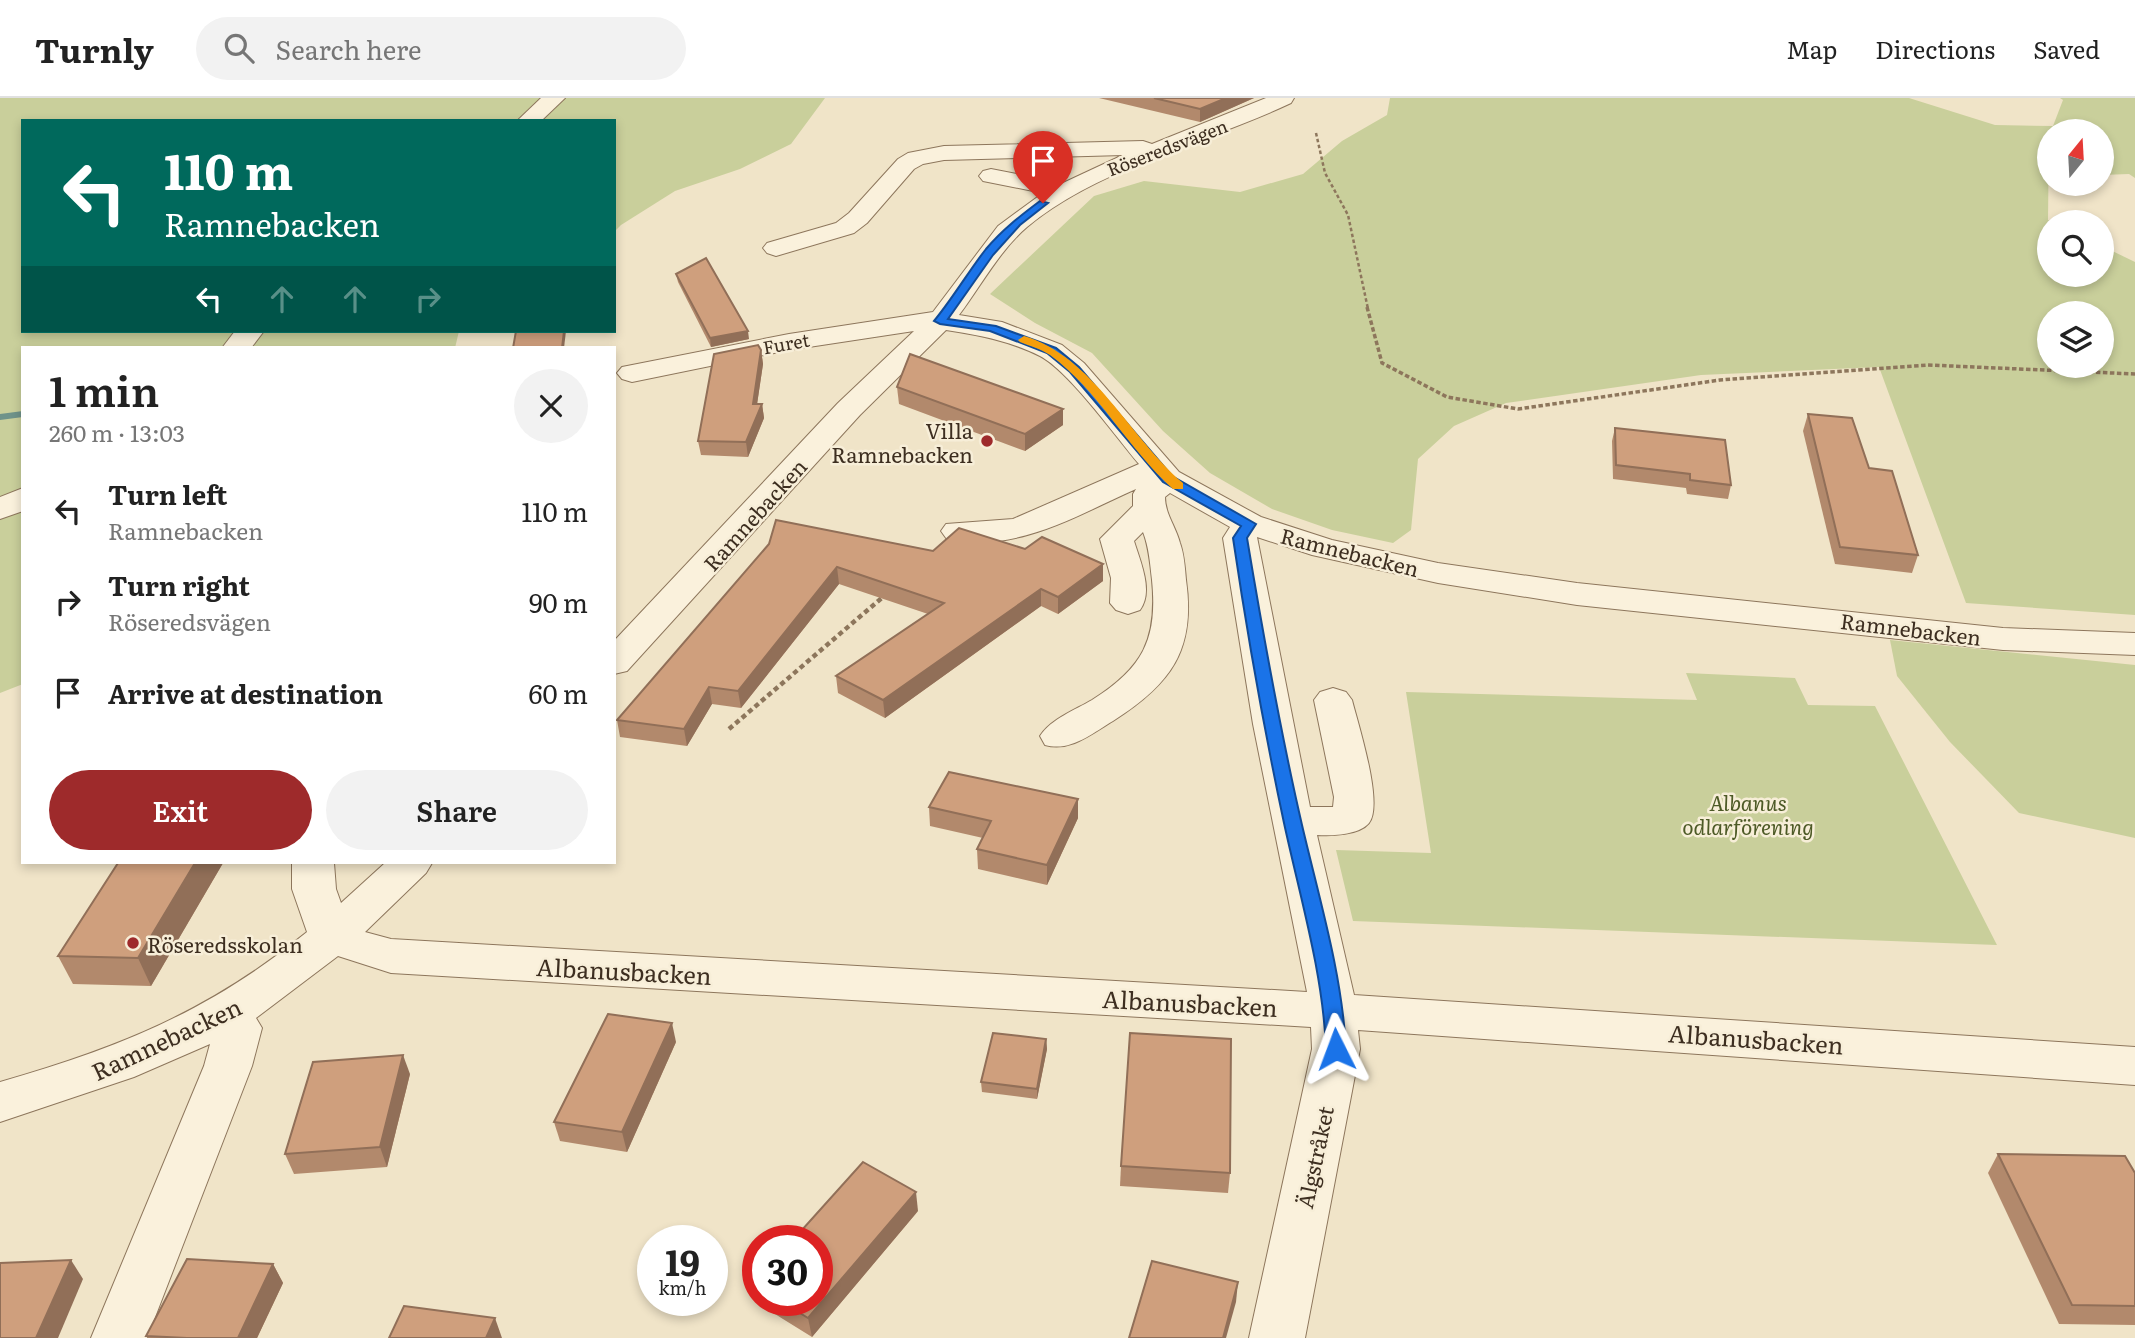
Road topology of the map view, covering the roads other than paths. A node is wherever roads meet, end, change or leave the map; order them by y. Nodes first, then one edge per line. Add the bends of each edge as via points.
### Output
1 (554, 98) edge
2 (1283, 98) edge
3 (530, 119) edge
4 (1160, 151) junction
5 (991, 176) dead end
6 (1068, 191) junction
7 (776, 248) dead end
8 (940, 321) junction
9 (632, 373) dead end
10 (1162, 473) junction
11 (21, 499) edge
12 (0, 509) edge
13 (1150, 510) junction
14 (1249, 524) junction
15 (958, 531) edge
16 (1128, 603) dead end
17 (2135, 644) edge
18 (616, 661) edge
19 (1333, 700) dead end
20 (1059, 736) dead end
21 (1292, 819) junction
22 (313, 864) edge
23 (410, 864) edge
24 (331, 938) junction
25 (1335, 1011) junction
26 (229, 1013) junction
27 (2135, 1066) edge
28 (0, 1102) edge
29 (119, 1338) edge
30 (1277, 1338) edge

1 - 3 street
2 - 4 street, Röseredsvägen
4 - 6 street, Röseredsvägen via 1115,166
4 - 7 street via 1121,147 928,154 906,164 845,228
5 - 6 street
6 - 8 street, Röseredsvägen via 1016,223
8 - 9 street, Furet via 789,342
8 - 10 street, Ramnebacken via 992,328 1052,351 1074,369
8 - 18 street, Ramnebacken via 849,410
10 - 13 street via 1149,494
10 - 14 street, Ramnebacken
10 - 15 street via 1025,526 1006,531
11 - 12 street
13 - 16 street via 1117,539 1128,578
13 - 20 street via 1165,546 1170,629 1165,649 1125,696
14 - 17 street, Ramnebacken via 1324,548 1438,573 1577,594 2003,639
14 - 21 street, Älgstråket via 1240,538
19 - 21 street via 1354,797 1353,815 1345,820
21 - 25 street, Älgstråket
22 - 24 street via 314,889
23 - 24 street, Ramnebacken
24 - 25 street, Albanusbacken via 391,956
24 - 26 street, Ramnebacken
25 - 27 street, Albanusbacken
25 - 30 street, Älgstråket via 1336,1049
26 - 28 street, Ramnebacken via 156,1048
26 - 29 street via 238,1028 228,1066

